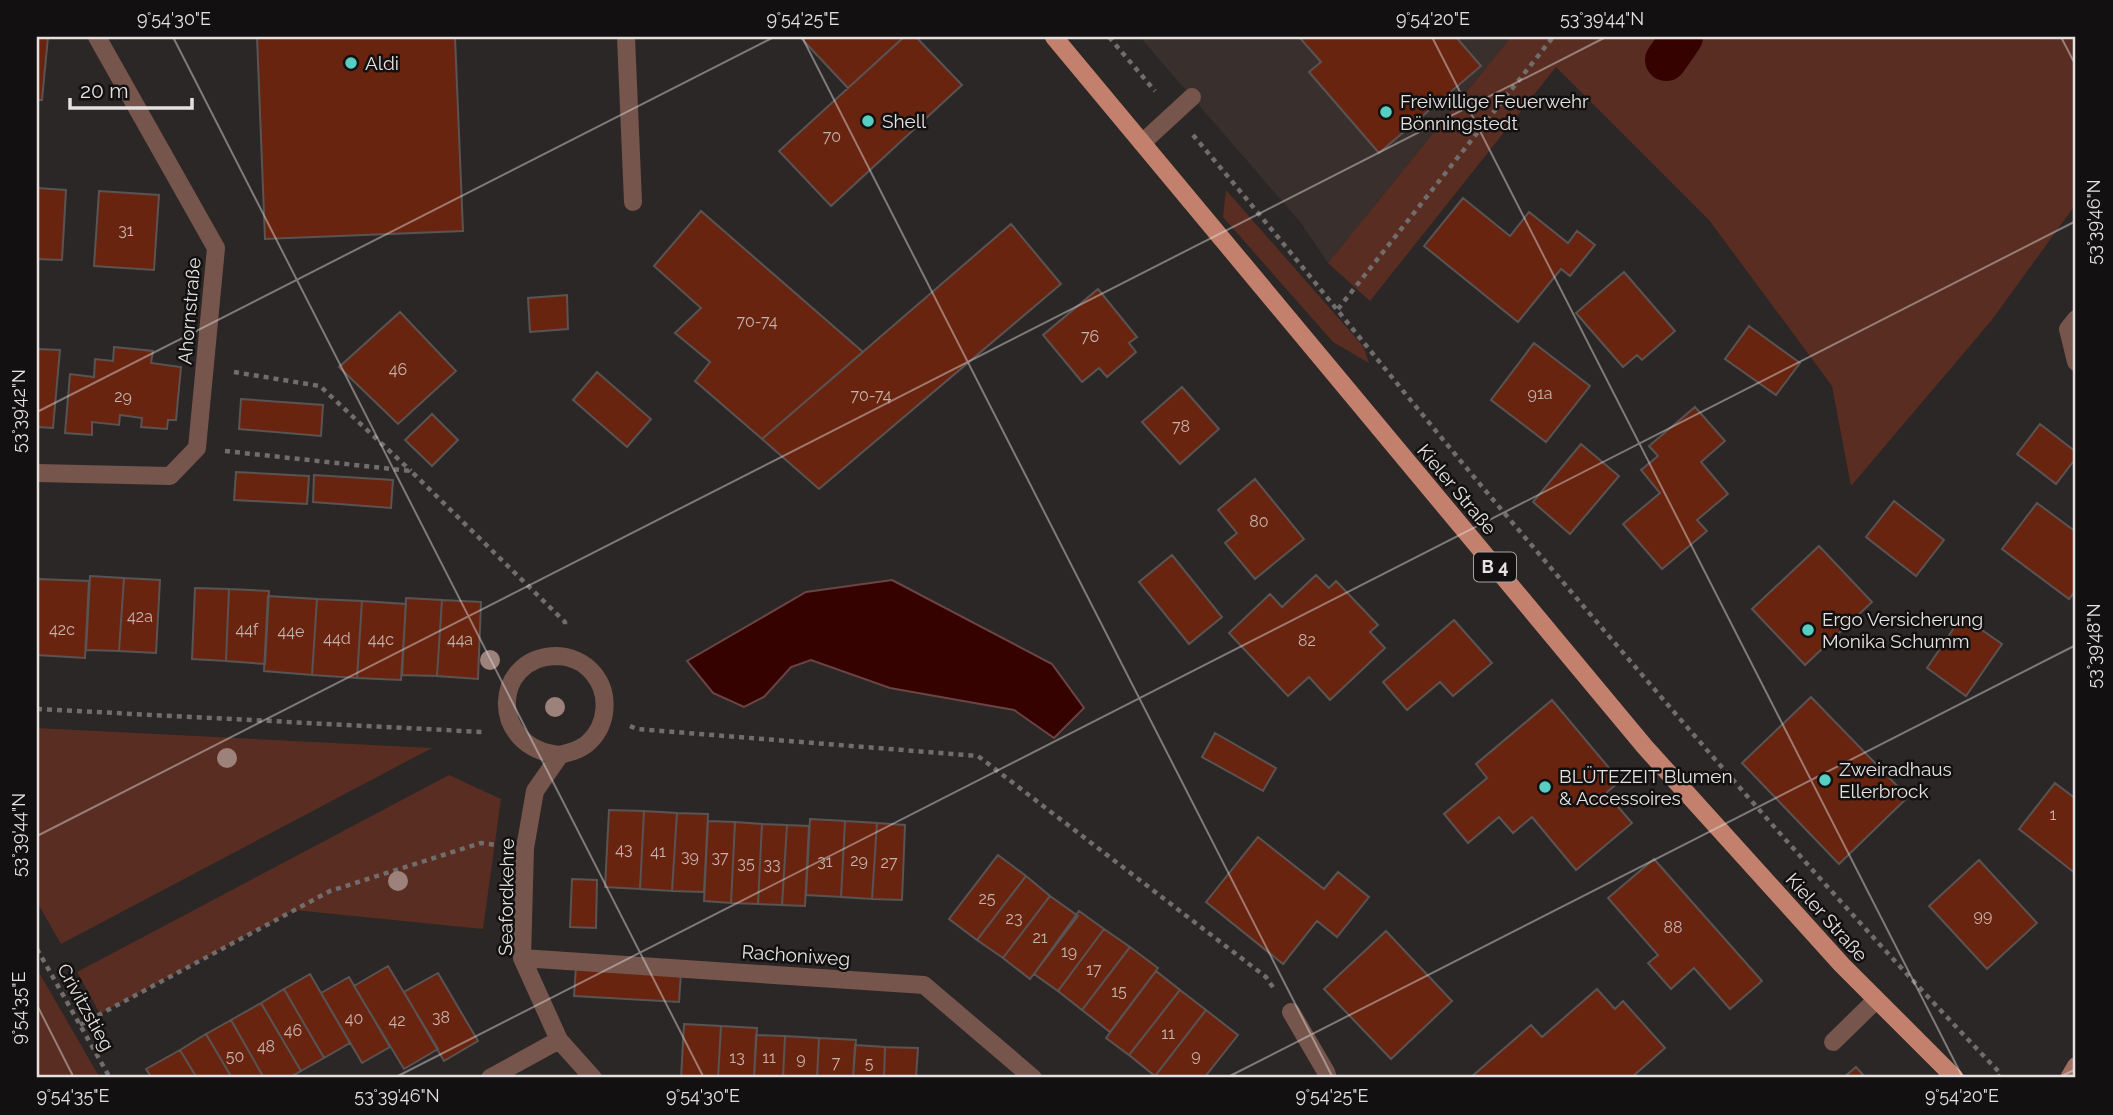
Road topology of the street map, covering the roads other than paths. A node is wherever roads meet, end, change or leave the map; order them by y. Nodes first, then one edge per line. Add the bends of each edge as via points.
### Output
1 (97, 37) edge
2 (626, 37) edge
3 (1054, 37) edge
4 (1192, 97) dead end
5 (1142, 143) junction
6 (633, 202) dead end
7 (2076, 320) edge
8 (2076, 362) edge
9 (37, 473) edge
10 (560, 755) junction
11 (522, 958) junction
12 (1877, 1000) junction
13 (1291, 1012) road end
14 (559, 1040) junction
15 (1833, 1042) dead end
16 (2076, 1066) edge
17 (490, 1078) edge
18 (593, 1078) edge
19 (1033, 1078) edge
20 (1328, 1078) edge
21 (1955, 1078) edge
22 (2069, 1078) edge

1 - 9 street, Ahornstraße via 216,248 197,448 170,476
2 - 6 street
3 - 5 main road, Kieler Straße / B 4
4 - 5 street
5 - 12 main road, Kieler Straße / B 4 via 1645,747
7 - 8 street via 2068,328
10 - 10 street via 589,743 599,730 605,699 601,684 579,661 548,656 520,670 507,697 507,712 511,726 531,748
10 - 11 street, Seafordkehre via 535,792 525,848
11 - 14 street, Seafordkehre
11 - 19 street, Rachoniweg via 924,985
12 - 15 street
12 - 21 main road, Kieler Straße / B 4
13 - 20 street
14 - 17 street
14 - 18 street, Seafordkehre
16 - 22 main road

